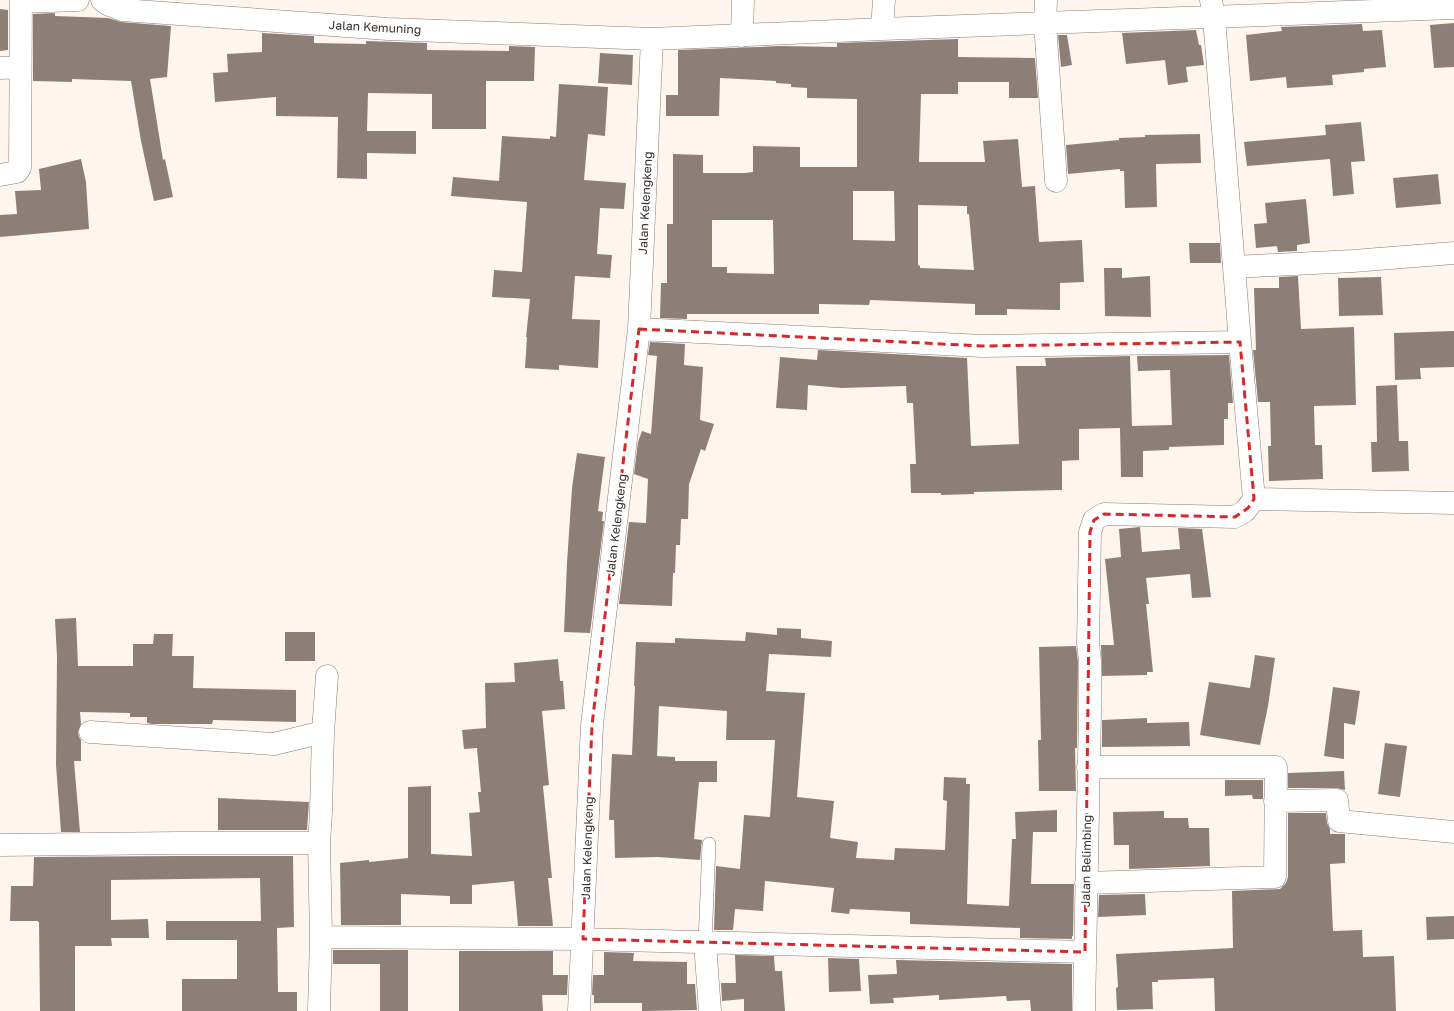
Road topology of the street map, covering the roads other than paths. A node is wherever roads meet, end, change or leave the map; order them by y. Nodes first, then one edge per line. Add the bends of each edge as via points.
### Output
1 (78, 0) edge
2 (102, 0) edge
3 (743, 0) edge
4 (884, 0) edge
5 (1046, 0) edge
6 (21, 1) edge
7 (1454, 8) edge
8 (1213, 9) edge
9 (1045, 23) junction
10 (882, 29) junction
11 (742, 36) junction
12 (652, 39) junction
13 (10, 68) edge
14 (0, 175) edge
15 (1056, 181) dead end
16 (1454, 253) edge
17 (1234, 267) junction
18 (639, 329) junction
19 (1240, 342) junction
20 (1254, 499) junction
21 (1454, 503) edge
22 (327, 676) dead end
23 (90, 732) dead end
24 (323, 732) junction
25 (1088, 767) junction
26 (1275, 801) junction
27 (1454, 832) edge
28 (319, 843) junction
29 (709, 844) dead end
30 (0, 845) edge
31 (1086, 883) junction
32 (321, 936) junction
33 (583, 940) junction
34 (705, 943) junction
35 (1085, 952) junction
36 (319, 1011) edge
37 (579, 1011) edge
38 (710, 1011) edge
39 (1084, 1011) edge

1 - 6 street
2 - 12 street, Jalan Kemuning via 130,11 388,29
3 - 11 street
4 - 10 street
5 - 9 street
6 - 13 street
7 - 8 street, Jalan Kemuning
8 - 9 street, Jalan Kemuning
8 - 17 street
9 - 10 street, Jalan Kemuning
9 - 15 street
10 - 11 street, Jalan Kemuning
11 - 12 street, Jalan Kemuning
12 - 18 street, Jalan Kelengkeng
13 - 14 street via 20,168 17,172
16 - 17 street
17 - 19 street
18 - 19 street via 983,346
18 - 33 street, Jalan Kelengkeng via 592,725
19 - 20 street
20 - 21 street
20 - 25 street, Jalan Belimbing via 1245,511 1235,517 1104,514 1094,520 1090,532
22 - 24 street
23 - 24 street via 274,744
24 - 28 street
25 - 26 street via 1276,767
25 - 31 street, Jalan Belimbing
26 - 27 street via 1337,800 1339,821
26 - 31 street via 1275,877
28 - 30 street
28 - 32 street
29 - 34 lane
31 - 35 street, Jalan Belimbing
32 - 33 street
32 - 36 street
33 - 34 street
33 - 37 street, Jalan Kelengkeng
34 - 35 street
34 - 38 street
35 - 39 street, Jalan Belimbing

